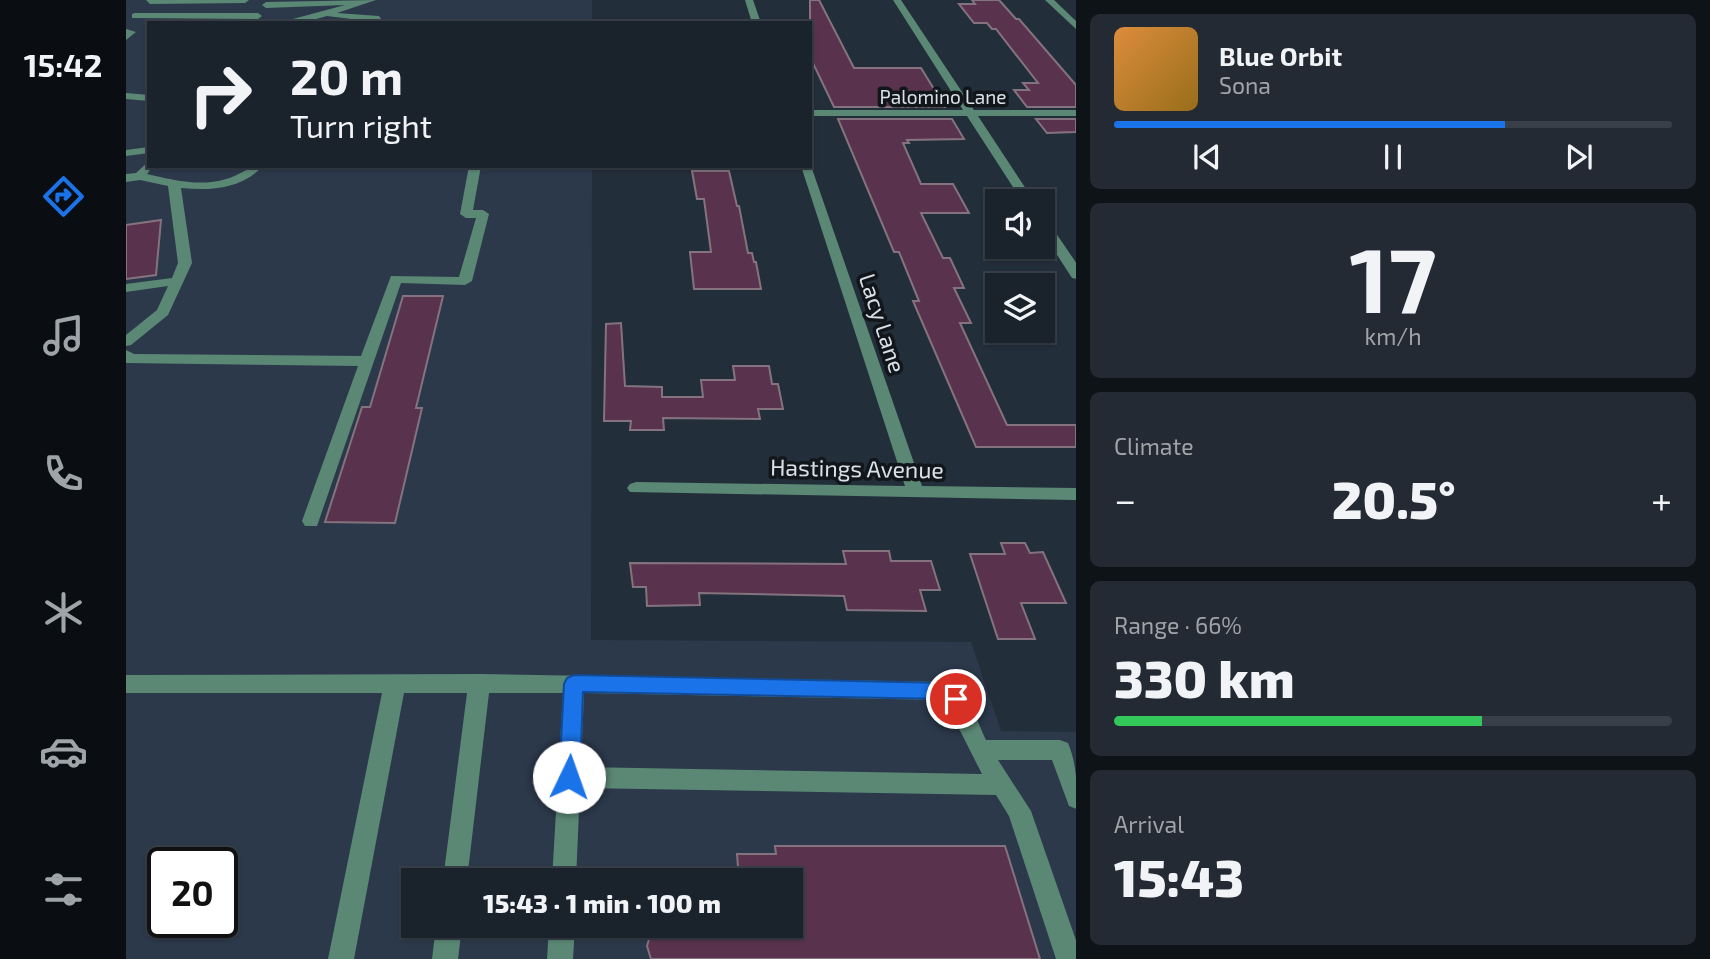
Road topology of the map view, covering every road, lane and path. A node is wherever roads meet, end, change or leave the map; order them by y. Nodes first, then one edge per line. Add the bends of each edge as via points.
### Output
1 (150, 0) edge
2 (245, 0) edge
3 (372, 0) edge
4 (749, 0) edge
5 (897, 0) edge
6 (1049, 0) edge
7 (267, 2) edge
8 (359, 2) junction
9 (320, 14) junction
10 (135, 16) junction
11 (255, 19) edge
12 (290, 21) edge
13 (380, 21) edge
14 (756, 21) edge
15 (126, 26) edge
16 (1076, 27) edge
17 (126, 96) edge
18 (147, 98) edge
19 (812, 113) edge
20 (971, 113) junction
21 (1076, 113) edge
22 (147, 150) edge
23 (126, 153) edge
24 (147, 166) edge
25 (255, 168) edge
26 (475, 168) edge
27 (808, 168) edge
28 (133, 177) edge
29 (174, 184) junction
30 (1020, 189) edge
31 (1055, 242) edge
32 (1076, 275) edge
33 (177, 281) junction
34 (126, 288) edge
35 (126, 342) edge
36 (127, 360) edge
37 (367, 361) junction
38 (636, 488) dead end
39 (916, 493) junction
40 (1076, 494) edge
41 (311, 522) dead end
42 (395, 683) junction
43 (479, 683) junction
44 (126, 684) edge
45 (574, 684) junction
46 (979, 750) junction
47 (1068, 750) edge
48 (569, 777) junction
49 (1002, 785) junction
50 (1076, 798) edge
51 (456, 868) edge
52 (565, 868) edge
53 (448, 938) edge
54 (561, 938) edge
55 (341, 959) edge
56 (445, 959) edge
57 (560, 959) edge
58 (1069, 959) edge

1 - 2 street
1 - 10 street
3 - 8 street
4 - 14 street
5 - 20 street
6 - 16 street
7 - 8 street
7 - 11 street
8 - 9 street
9 - 12 street
9 - 13 street
10 - 11 street
10 - 15 street
17 - 18 street
19 - 20 street, Palomino Lane
20 - 21 street, Palomino Lane
20 - 30 street
22 - 23 street
24 - 28 street
25 - 29 street via 241,180 209,187
26 - 37 street via 466,214 483,214 465,281 396,279
27 - 39 street, Lacy Lane
28 - 29 street
29 - 33 street via 185,263
31 - 32 street
33 - 34 street
33 - 35 street via 163,312
36 - 37 street
37 - 41 street
38 - 39 street, Hastings Avenue
39 - 40 street, Hastings Avenue
42 - 43 street
42 - 44 street
42 - 55 street
43 - 45 street
43 - 51 street
45 - 46 street via 946,691 956,699
45 - 48 street
46 - 47 street
46 - 49 street
47 - 50 street
48 - 49 street
48 - 52 street
49 - 58 street via 1019,811
53 - 56 street
54 - 57 street

